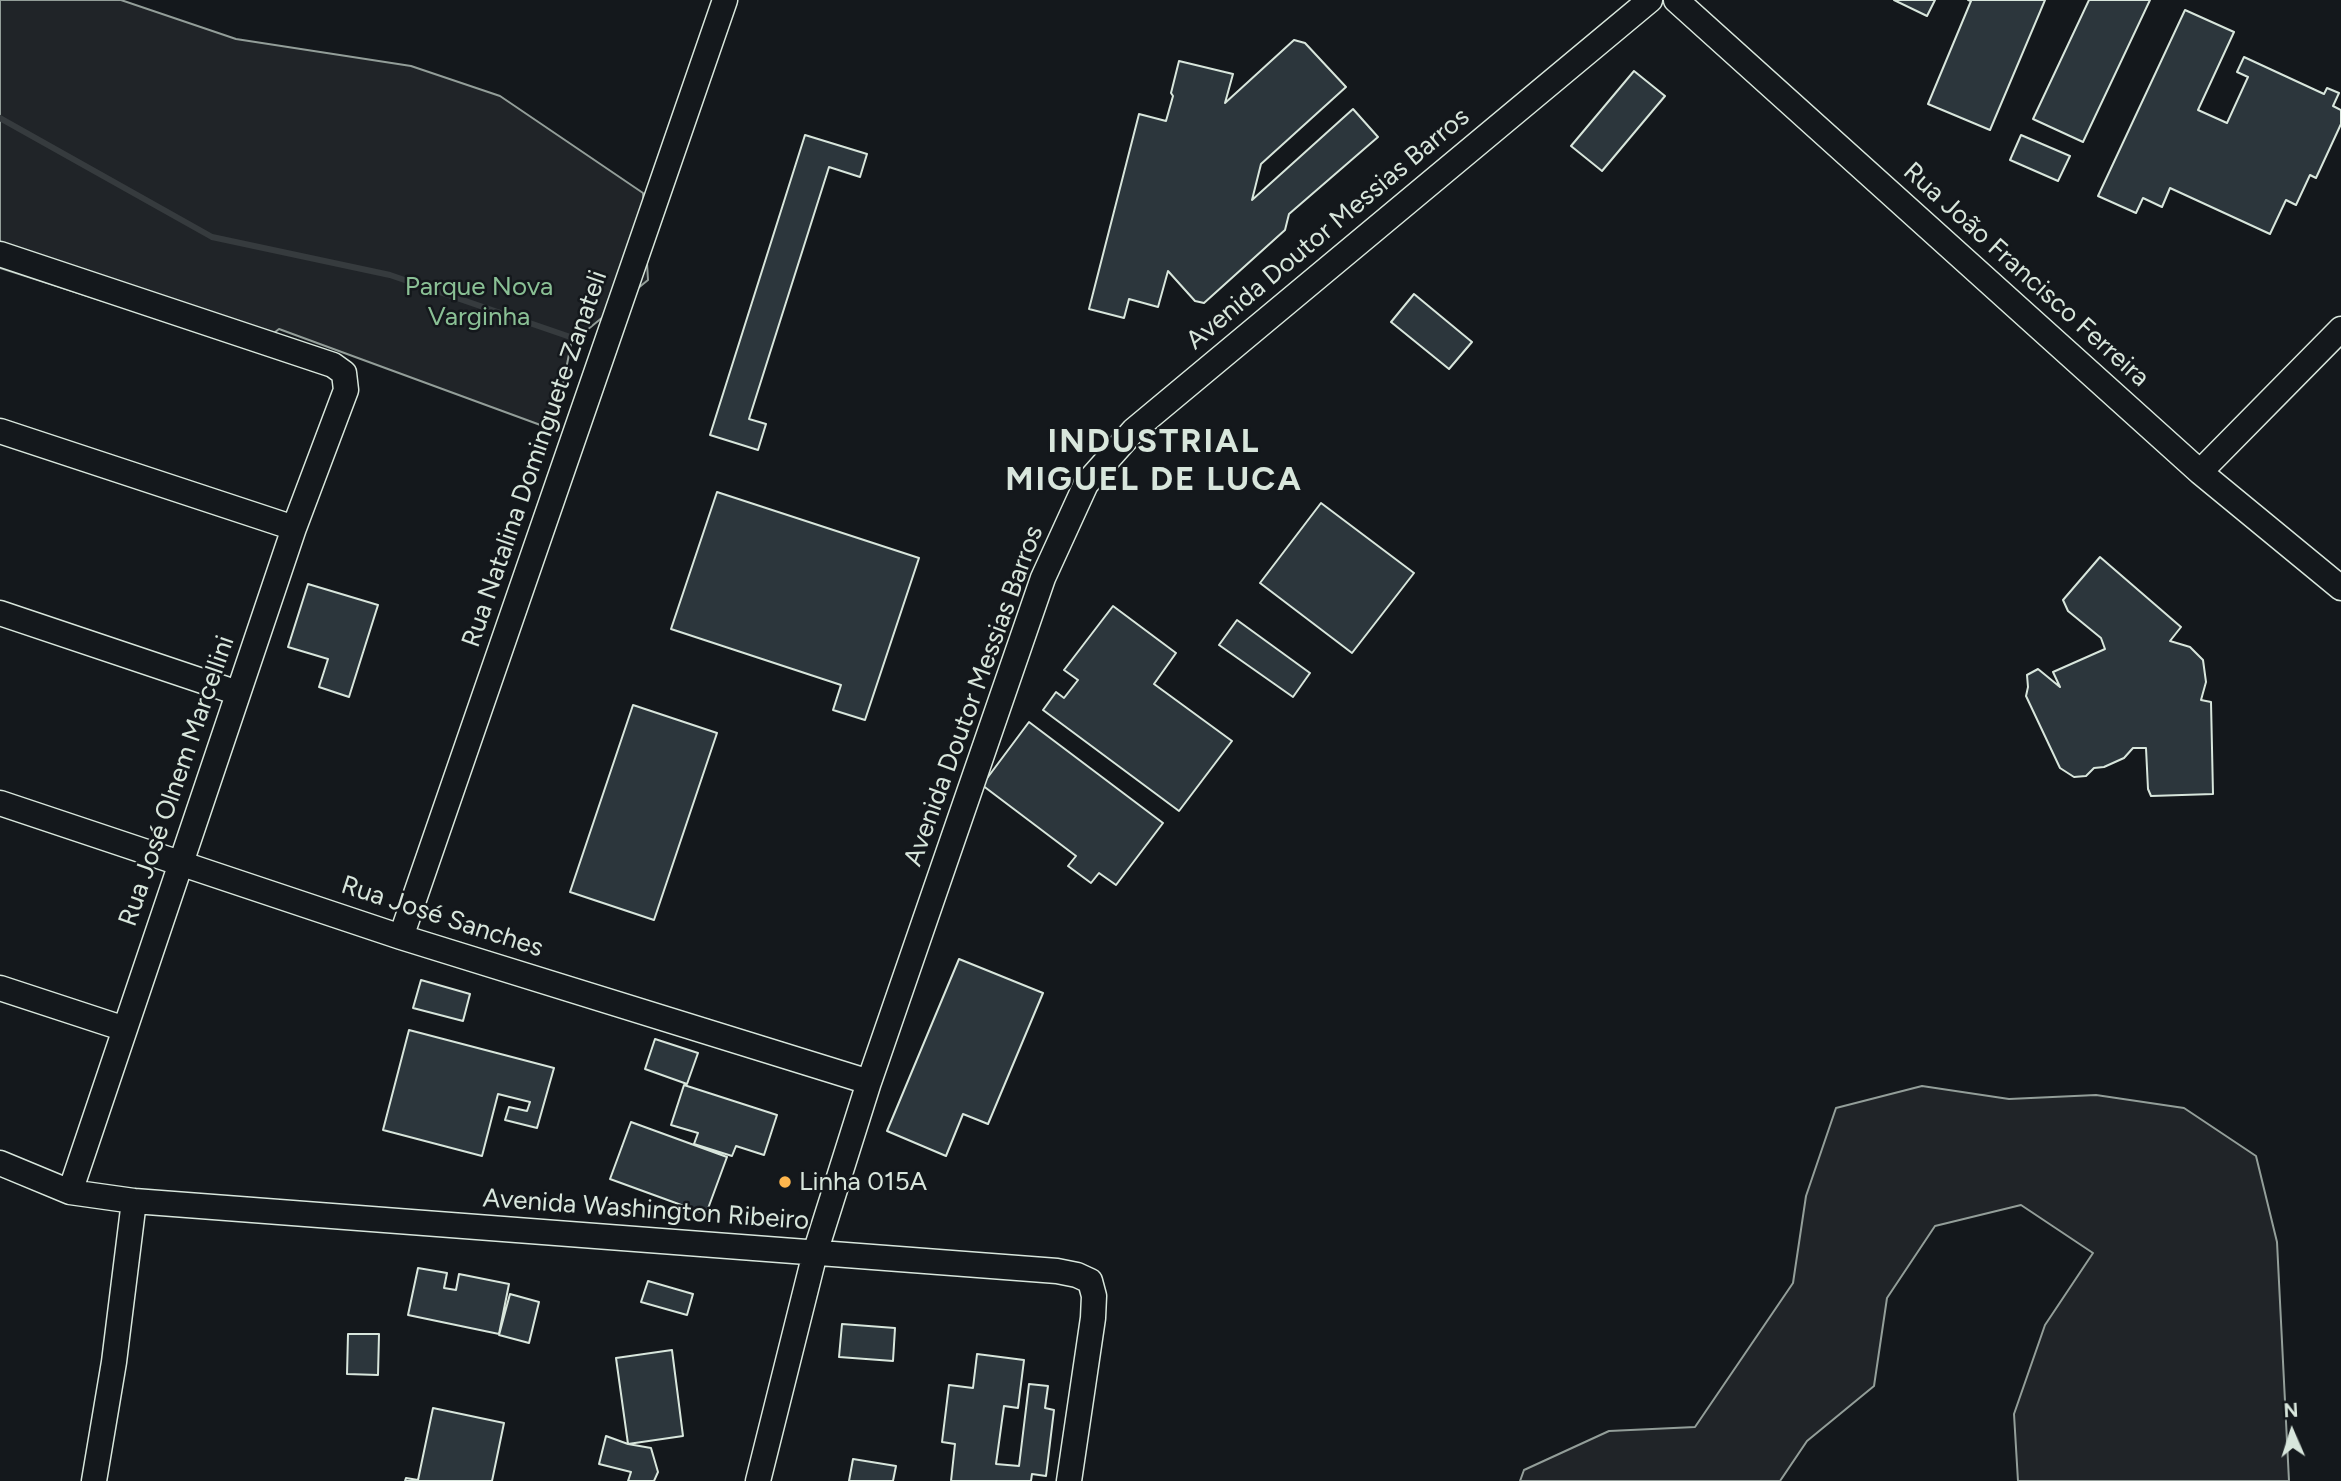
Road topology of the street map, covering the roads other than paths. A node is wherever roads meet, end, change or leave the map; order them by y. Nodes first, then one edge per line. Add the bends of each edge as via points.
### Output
1 (725, 0) edge
2 (1650, 0) edge
3 (1676, 0) edge
4 (0, 254) edge
5 (2341, 329) edge
6 (0, 431) edge
7 (2200, 472) junction
8 (294, 528) junction
9 (2341, 588) edge
10 (0, 614) edge
11 (238, 693) junction
12 (0, 803) edge
13 (181, 863) junction
14 (401, 937) junction
15 (0, 988) edge
16 (125, 1029) junction
17 (869, 1082) junction
18 (0, 1163) edge
19 (70, 1192) junction
20 (134, 1201) junction
21 (815, 1253) junction
22 (94, 1481) edge
23 (758, 1481) edge
24 (1069, 1481) edge

1 - 14 street, Rua Natalina Dominguete Zanateli
2 - 17 street, Avenida Doutor Messias Barros via 1134,430 1087,484 1043,578
3 - 7 street, Rua João Francisco Ferreira
4 - 8 street, Rua José Olnem Marcellini via 333,365 344,373 346,390
5 - 7 street
6 - 8 street
7 - 9 street, Rua João Francisco Ferreira
8 - 11 street, Rua José Olnem Marcellini
10 - 11 street
11 - 13 street, Rua José Olnem Marcellini
12 - 13 street, Rua José Sanches
13 - 14 street, Rua José Sanches
13 - 16 street, Rua José Olnem Marcellini
14 - 17 street, Rua José Sanches
15 - 16 street
16 - 19 street, Rua José Olnem Marcellini
17 - 21 street, Avenida Doutor Messias Barros
18 - 19 street, Avenida Washington Ribeiro
19 - 20 street, Avenida Washington Ribeiro
20 - 21 street, Avenida Washington Ribeiro
20 - 22 street
21 - 23 street, Avenida Doutor Messias Barros
21 - 24 street, Avenida Washington Ribeiro via 1057,1271 1090,1281 1093,1318

